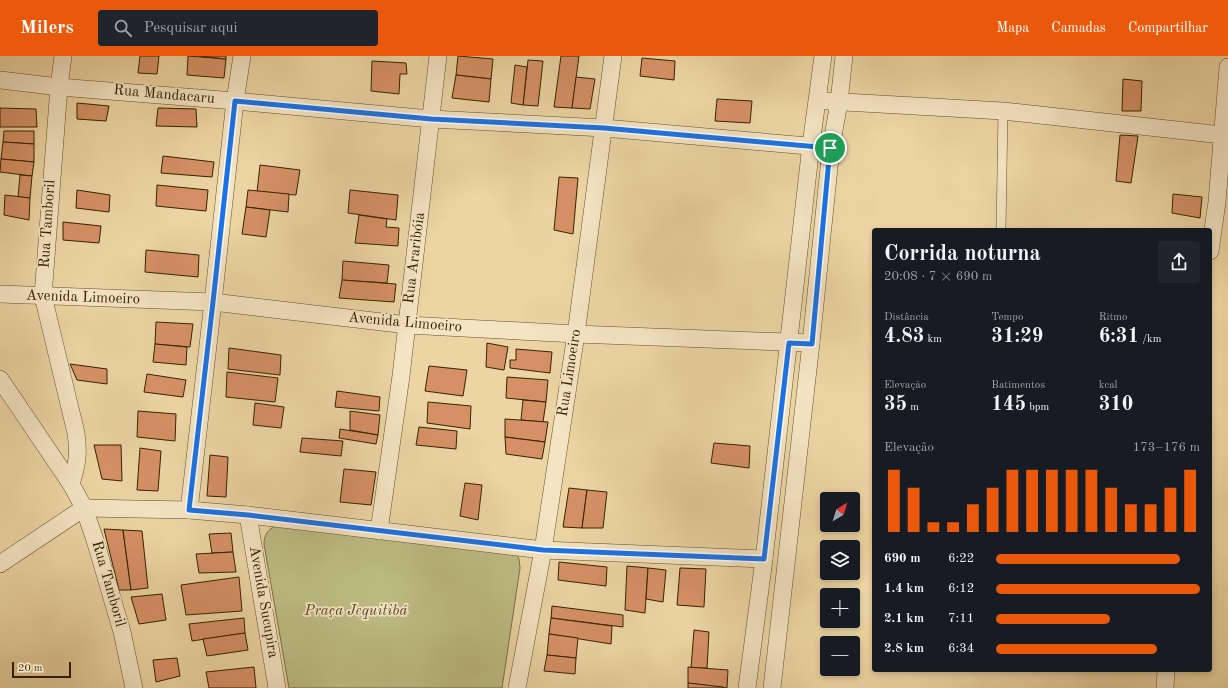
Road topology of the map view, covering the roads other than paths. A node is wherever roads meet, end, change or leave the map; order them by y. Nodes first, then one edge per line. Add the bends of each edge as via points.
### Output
1 (63, 56) edge
2 (242, 56) edge
3 (438, 56) edge
4 (613, 56) edge
5 (823, 56) edge
6 (844, 56) edge
7 (1228, 67) edge
8 (0, 80) edge
9 (59, 87) junction
10 (818, 99) junction
11 (235, 101) junction
12 (839, 102) junction
13 (1004, 111) junction
14 (431, 119) junction
15 (604, 128) junction
16 (1222, 134) junction
17 (811, 146) junction
18 (830, 148) junction
19 (1001, 228) edge
20 (1212, 237) edge
21 (0, 294) edge
22 (43, 296) junction
23 (213, 302) junction
24 (407, 325) junction
25 (576, 334) junction
26 (789, 343) junction
27 (812, 344) junction
28 (0, 379) edge
29 (71, 484) junction
30 (84, 508) junction
31 (189, 510) junction
32 (248, 515) junction
33 (379, 531) junction
34 (543, 550) junction
35 (764, 559) junction
36 (0, 564) edge
37 (1166, 672) edge
38 (134, 688) edge
39 (277, 688) edge
40 (517, 688) edge
41 (747, 688) edge
42 (772, 688) edge
43 (1165, 688) edge

1 - 9 street, Rua Tamboril
2 - 11 street
3 - 14 street, Rua Araribóia
4 - 15 street, Rua Limoeiro
5 - 10 street
6 - 12 street
7 - 16 street
8 - 9 street, Rua Mandacaru
9 - 11 street, Rua Mandacaru
9 - 22 street, Rua Tamboril
10 - 12 street
10 - 17 street
11 - 14 street, Rua Mandacaru
11 - 23 street
12 - 13 street
12 - 18 street
13 - 16 street
13 - 19 lane
14 - 15 street, Rua Mandacaru
14 - 24 street, Rua Araribóia
15 - 17 street, Rua Mandacaru
15 - 25 street, Rua Limoeiro
16 - 20 street
17 - 18 street, Rua Mandacaru
17 - 26 street
18 - 27 street
21 - 22 street, Avenida Limoeiro
22 - 23 street, Avenida Limoeiro
22 - 29 street, Rua Tamboril via 78,447
23 - 24 street, Avenida Limoeiro
23 - 31 street
24 - 25 street, Avenida Limoeiro
24 - 33 street, Rua Araribóia
25 - 26 street, Avenida Limoeiro
25 - 34 street, Rua Limoeiro
26 - 27 street, Avenida Limoeiro
26 - 35 street
27 - 42 street
28 - 29 street, Rua Tamboril
29 - 30 street, Rua Tamboril
30 - 31 street
30 - 36 street
30 - 38 street, Rua Tamboril via 122,632
31 - 32 street
32 - 33 street
32 - 39 street, Avenida Sucupira
33 - 34 street
34 - 35 street
34 - 40 street, Rua Limoeiro
35 - 41 street
37 - 43 street

